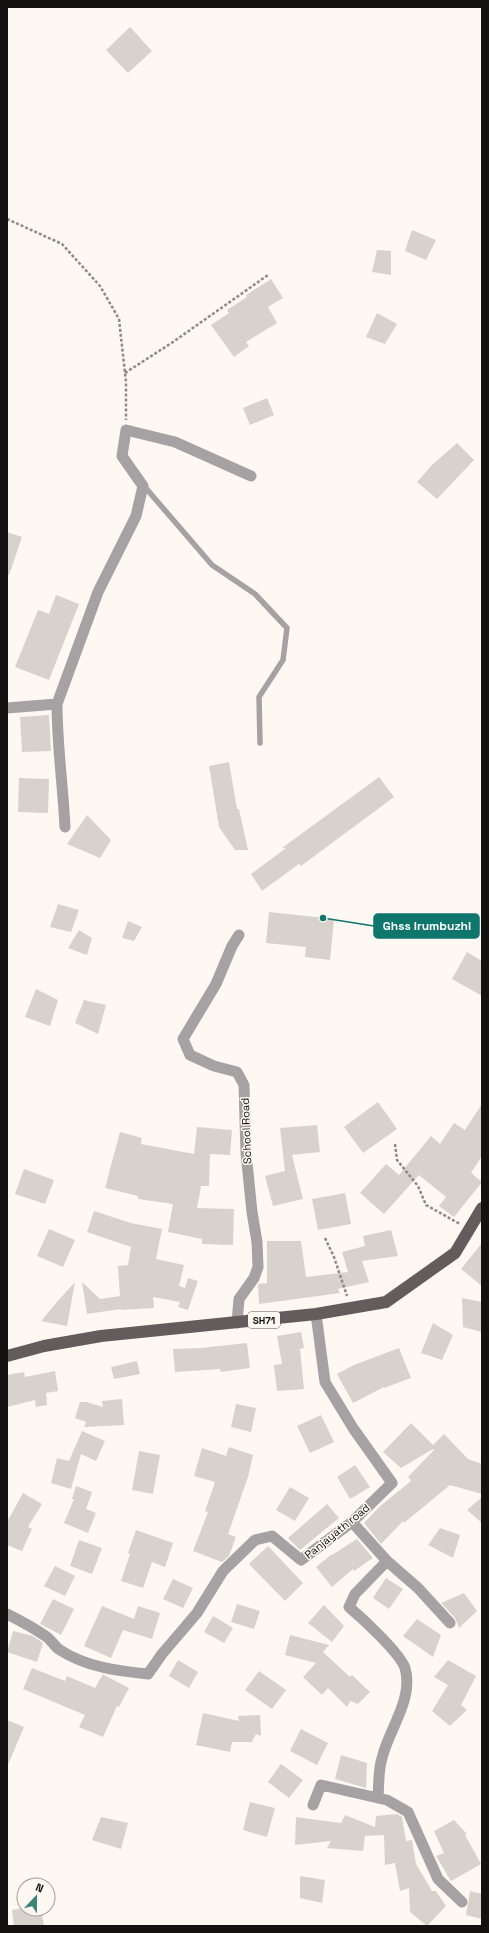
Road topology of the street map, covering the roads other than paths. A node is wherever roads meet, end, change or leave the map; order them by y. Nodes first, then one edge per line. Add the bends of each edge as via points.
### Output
1 (252, 476) dead end
2 (143, 486) junction
3 (57, 704) junction
4 (7, 708) edge
5 (260, 743) dead end
6 (65, 827) dead end
7 (240, 935) dead end
8 (482, 1208) edge
9 (316, 1314) junction
10 (237, 1323) junction
11 (7, 1356) edge
12 (352, 1522) junction
13 (387, 1561) junction
14 (7, 1614) edge
15 (450, 1623) dead end
16 (378, 1798) junction
17 (313, 1805) dead end
18 (462, 1902) dead end

1 - 2 street via 175,442 126,430 122,456
2 - 3 street via 136,516 98,592
2 - 5 lane via 212,565 255,594 287,628 283,660 259,697
3 - 4 street
3 - 6 street
7 - 10 street, School Road via 232,946 216,984 184,1039 190,1055 214,1066 237,1072 244,1085 246,1153 258,1242 258,1267 254,1278 239,1299
8 - 9 main road, SH71 via 455,1253 386,1302
9 - 10 main road, SH71
9 - 12 street, Panjayath road via 325,1382 353,1428 392,1483
10 - 11 main road, SH71 via 101,1336 44,1346
12 - 13 street
12 - 14 street, Panjayath road via 301,1560 272,1536 255,1540 223,1571 197,1613 148,1674 121,1672 82,1662 59,1649 49,1638
13 - 15 street via 418,1588
13 - 16 street via 355,1594 350,1607 384,1640 405,1666 407,1685 381,1759
16 - 17 street via 321,1785
16 - 18 street via 408,1812 438,1879

